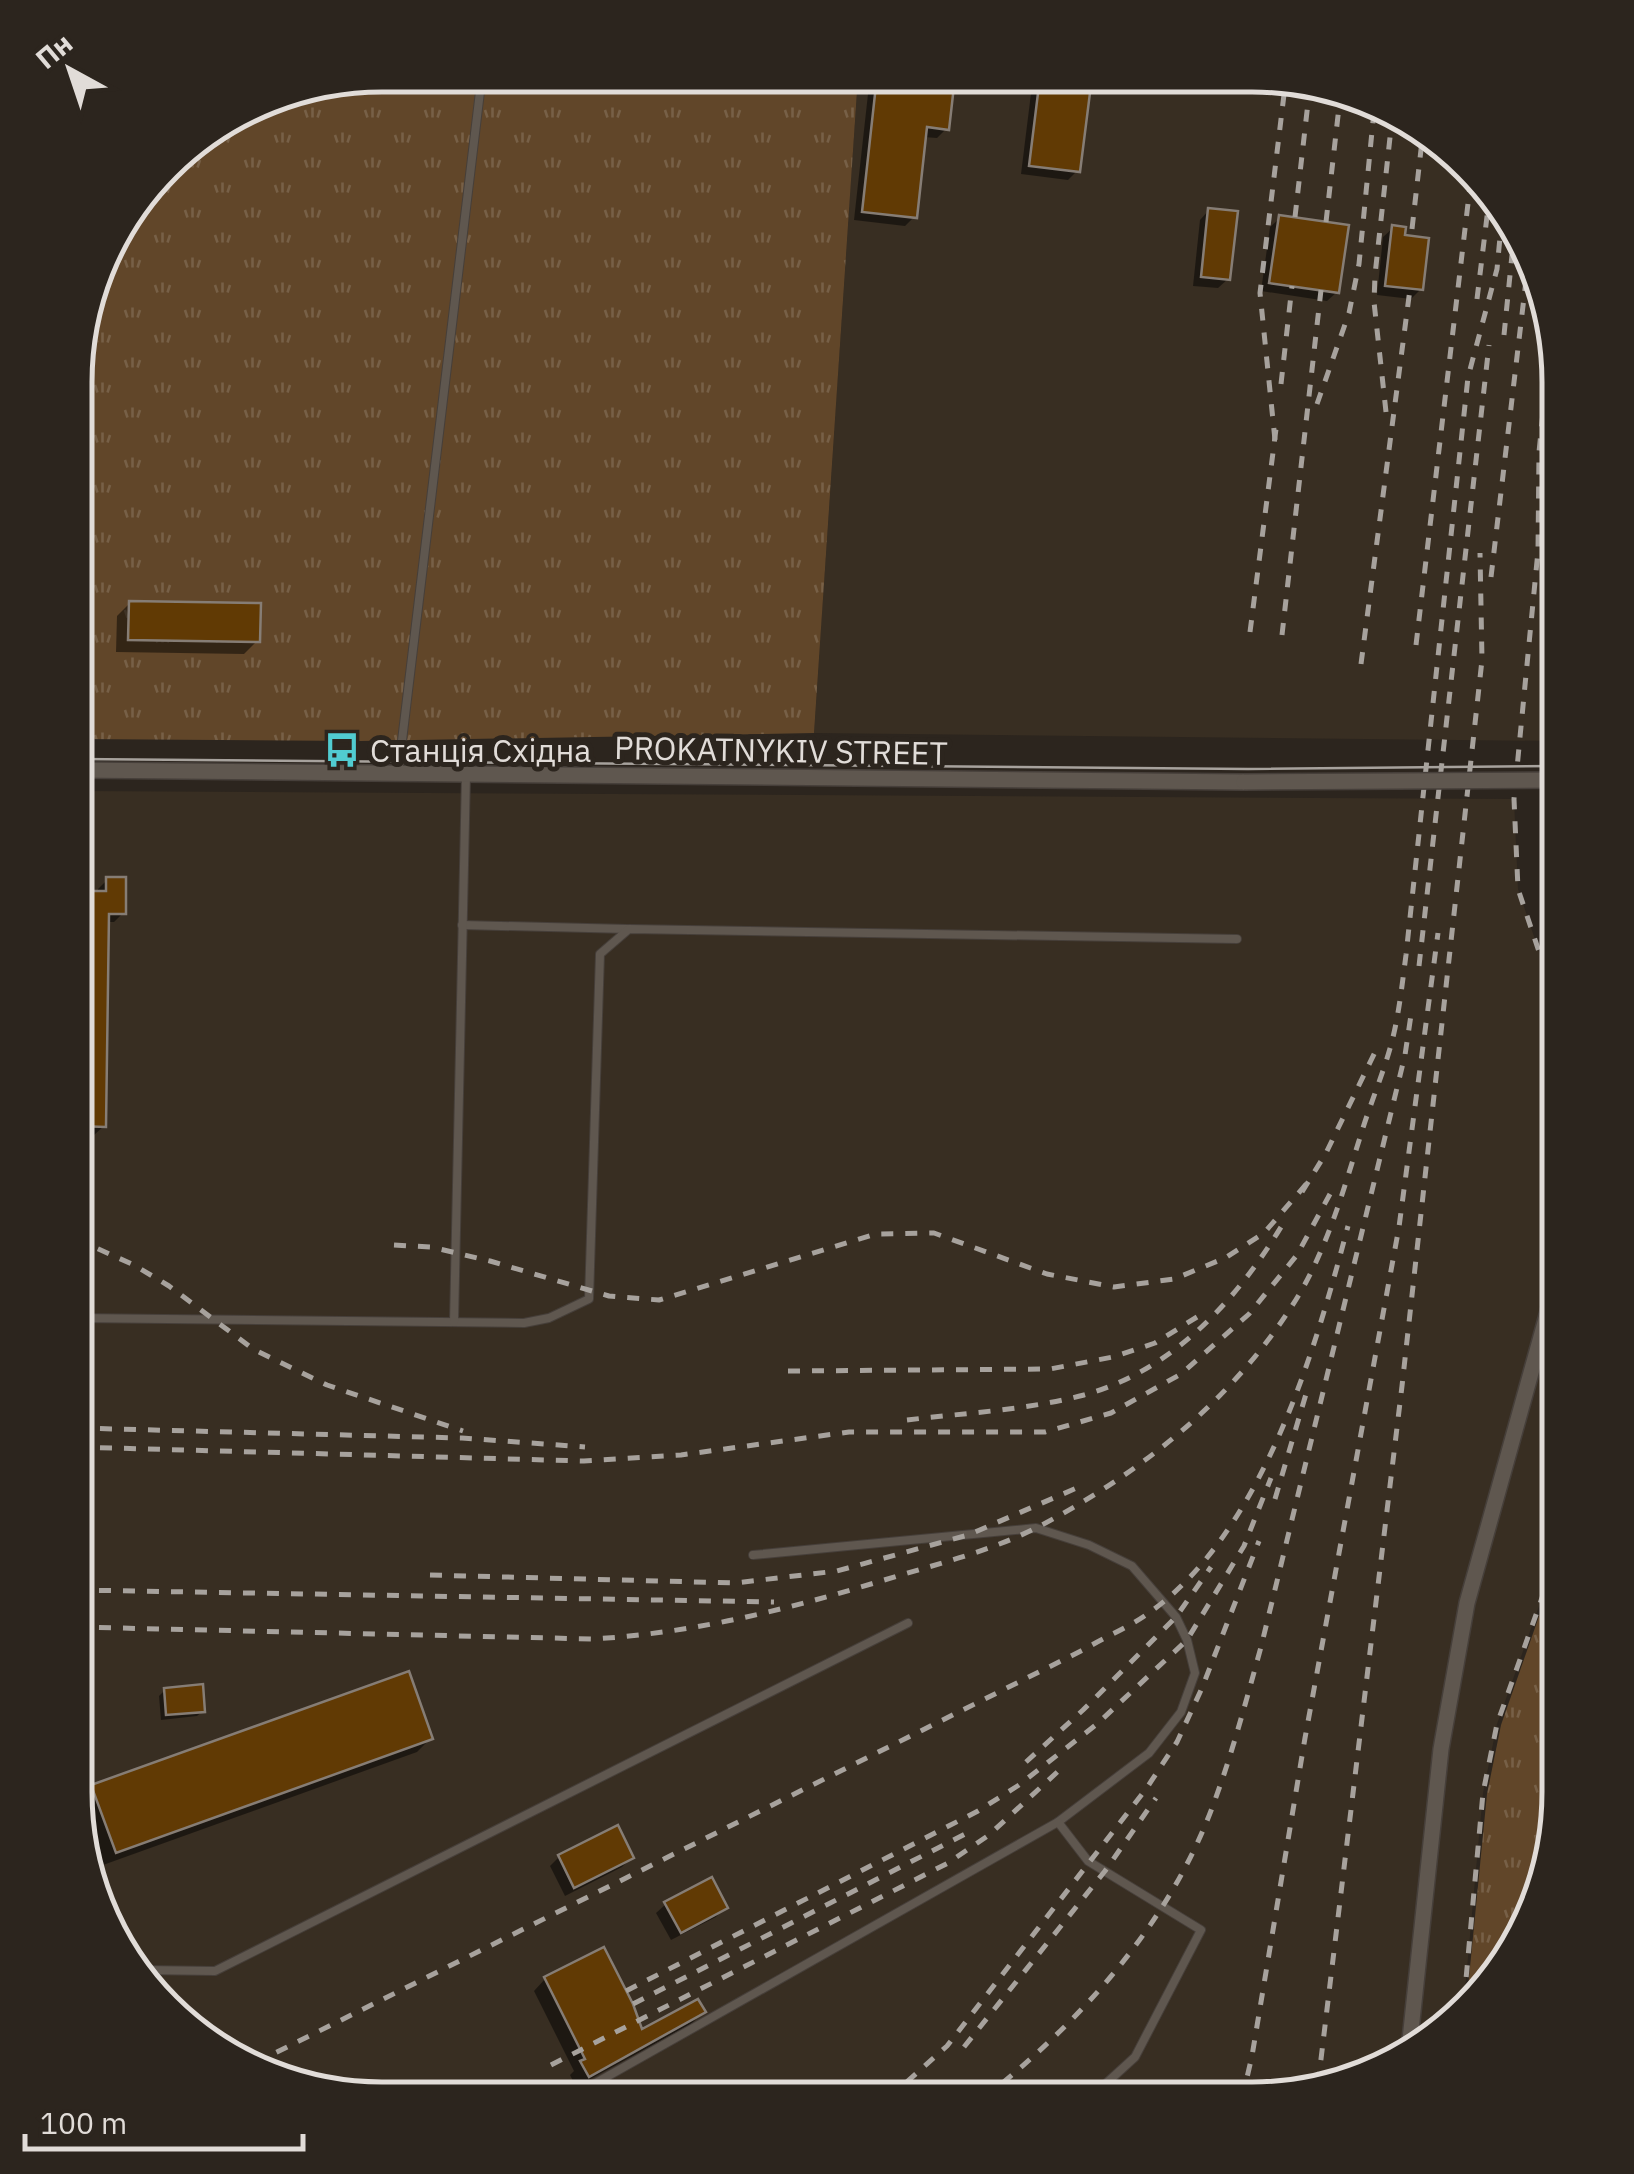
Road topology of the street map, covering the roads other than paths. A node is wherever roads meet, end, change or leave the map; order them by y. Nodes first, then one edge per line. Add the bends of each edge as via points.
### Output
1 (480, 92) edge
2 (92, 770) edge
3 (398, 774) junction
4 (466, 774) junction
5 (1542, 780) edge
6 (462, 925) junction
7 (629, 929) junction
8 (1236, 939) dead end
9 (92, 1318) edge
10 (454, 1322) junction
11 (1541, 1333) edge
12 (752, 1555) dead end
13 (908, 1623) dead end
14 (1058, 1822) junction
15 (154, 1970) edge
16 (1411, 2034) edge
17 (598, 2082) edge
18 (1106, 2082) edge

1 - 3 lane
2 - 3 street, PROKATNYKIV STREET
3 - 4 street, PROKATNYKIV STREET
4 - 5 street, PROKATNYKIV STREET, bridge
4 - 6 lane
6 - 7 lane
6 - 10 lane
7 - 8 lane
7 - 10 lane via 600,954 590,1299 524,1324
9 - 10 lane
11 - 16 street via 1467,1604 1441,1749
12 - 14 lane via 1036,1528 1132,1566 1176,1618 1195,1673 1181,1712 1149,1752
13 - 15 lane via 215,1971
14 - 17 lane
14 - 18 lane via 1088,1861 1201,1930 1135,2057

